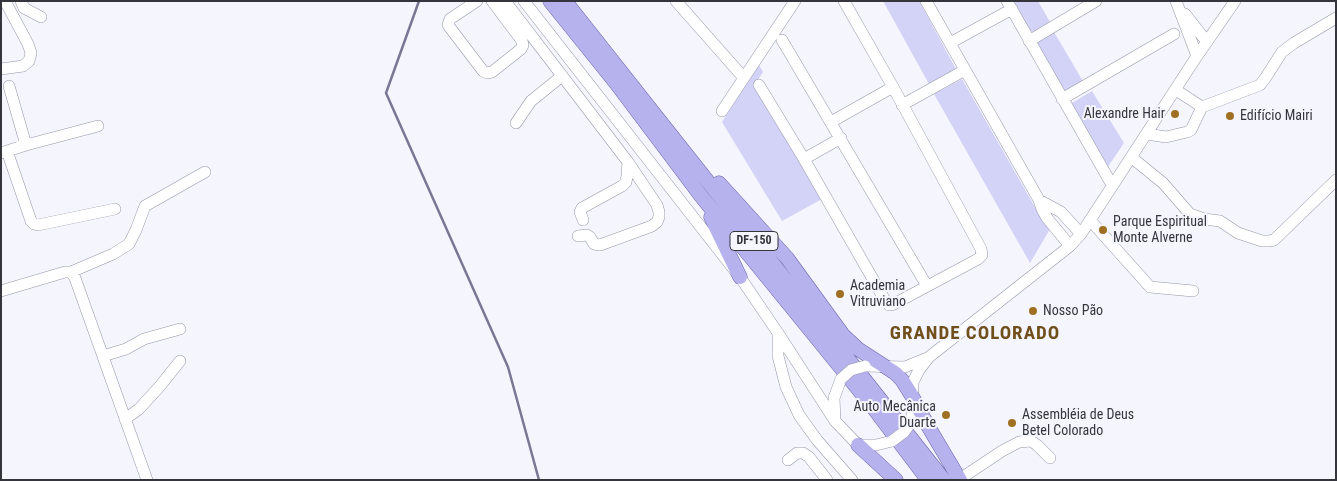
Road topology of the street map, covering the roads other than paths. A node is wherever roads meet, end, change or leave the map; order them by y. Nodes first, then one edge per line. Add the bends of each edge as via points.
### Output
1 (5, 1) edge
2 (21, 1) edge
3 (477, 1) edge
4 (492, 1) edge
5 (505, 1) edge
6 (524, 1) edge
7 (550, 1) edge
8 (565, 1) edge
9 (676, 1) edge
10 (844, 1) edge
11 (926, 1) edge
12 (1096, 1) edge
13 (1235, 1) edge
14 (790, 4) edge
15 (1177, 4) edge
16 (1009, 5) edge
17 (509, 16) junction
18 (41, 17) dead end
19 (1336, 18) edge
20 (1174, 34) dead end
21 (782, 40) dead end
22 (1029, 41) junction
23 (1207, 42) junction
24 (950, 43) junction
25 (1197, 56) junction
26 (1, 69) edge
27 (965, 70) junction
28 (562, 76) junction
29 (744, 78) junction
30 (760, 85) dead end
31 (9, 86) dead end
32 (893, 88) junction
33 (1176, 90) junction
34 (1062, 99) junction
35 (902, 105) junction
36 (1202, 107) junction
37 (651, 109) junction
38 (722, 112) dead end
39 (831, 122) junction
40 (516, 123) dead end
41 (98, 126) dead end
42 (1147, 134) junction
43 (840, 138) junction
44 (26, 145) junction
45 (4, 152) edge
46 (1131, 157) junction
47 (804, 159) junction
48 (628, 162) junction
49 (205, 172) dead end
50 (1336, 180) edge
51 (1112, 186) junction
52 (701, 196) junction
53 (1039, 200) junction
54 (115, 210) dead end
55 (583, 220) dead end
56 (1090, 220) junction
57 (1080, 234) junction
58 (578, 236) dead end
59 (1070, 246) junction
60 (71, 272) junction
61 (740, 277) junction
62 (928, 286) junction
63 (1193, 290) dead end
64 (1, 291) edge
65 (180, 329) dead end
66 (778, 334) junction
67 (103, 356) junction
68 (929, 357) junction
69 (180, 361) dead end
70 (884, 366) junction
71 (912, 396) junction
72 (125, 418) junction
73 (835, 422) junction
74 (858, 445) junction
75 (1050, 458) dead end
76 (788, 460) dead end
77 (147, 480) edge
78 (827, 480) edge
79 (852, 480) edge
80 (896, 480) edge
81 (928, 480) edge
82 (944, 480) edge
83 (960, 480) edge

1 - 26 street via 31,53 23,66
2 - 18 street via 24,8
3 - 17 street via 450,19 448,24 487,73 523,47
4 - 17 street
5 - 17 street
6 - 61 street
7 - 52 main road, DF-150
8 - 37 main road, DF-150
9 - 29 street
10 - 32 street
11 - 24 street
12 - 22 street
13 - 23 street
14 - 29 street
15 - 23 street
15 - 25 street
16 - 22 street
16 - 24 street
17 - 28 street
19 - 36 street via 1282,52 1260,85
20 - 34 street
21 - 39 street
22 - 34 street
23 - 25 street
24 - 27 street
25 - 33 street
27 - 35 street
27 - 53 street
28 - 40 street via 531,101
28 - 48 street
29 - 38 street
30 - 47 street
31 - 44 street
32 - 35 street
32 - 39 street
33 - 36 street
33 - 42 street
34 - 51 street
35 - 62 street via 982,255
36 - 42 street via 1187,132 1166,137
37 - 70 main road via 787,258 843,335
37 - 82 main road, DF-150
39 - 43 street
41 - 44 street
42 - 46 street
43 - 47 street
43 - 62 street
44 - 45 street
45 - 54 street via 34,224
46 - 50 street via 1163,183 1190,214 1204,220 1220,221 1238,233 1262,241 1274,240
46 - 51 street
47 - 62 street via 886,302 894,304
48 - 55 street via 626,182 582,208
48 - 58 street via 657,205 657,222 600,245 594,244 587,235
49 - 60 street via 145,206 129,244
51 - 56 street
52 - 61 main road
52 - 81 main road, DF-150
53 - 57 street via 1061,212
53 - 59 street via 1047,218
56 - 57 street
56 - 63 street via 1150,287
57 - 59 street
59 - 68 street
60 - 64 street
60 - 67 street
61 - 66 street
65 - 67 street
66 - 73 street
66 - 79 street via 778,356 786,387 800,415 816,440
67 - 72 street
68 - 70 street via 905,366
68 - 71 street via 915,376
69 - 72 street via 139,409
70 - 71 main road via 902,380
70 - 73 street, bridge via 851,370 841,379 834,398
71 - 74 street, bridge via 912,421 904,432 892,441
71 - 83 main road
72 - 77 street
73 - 74 street
74 - 80 main road
75 - 83 street via 1031,441 1019,442
76 - 78 street via 797,453 803,453

